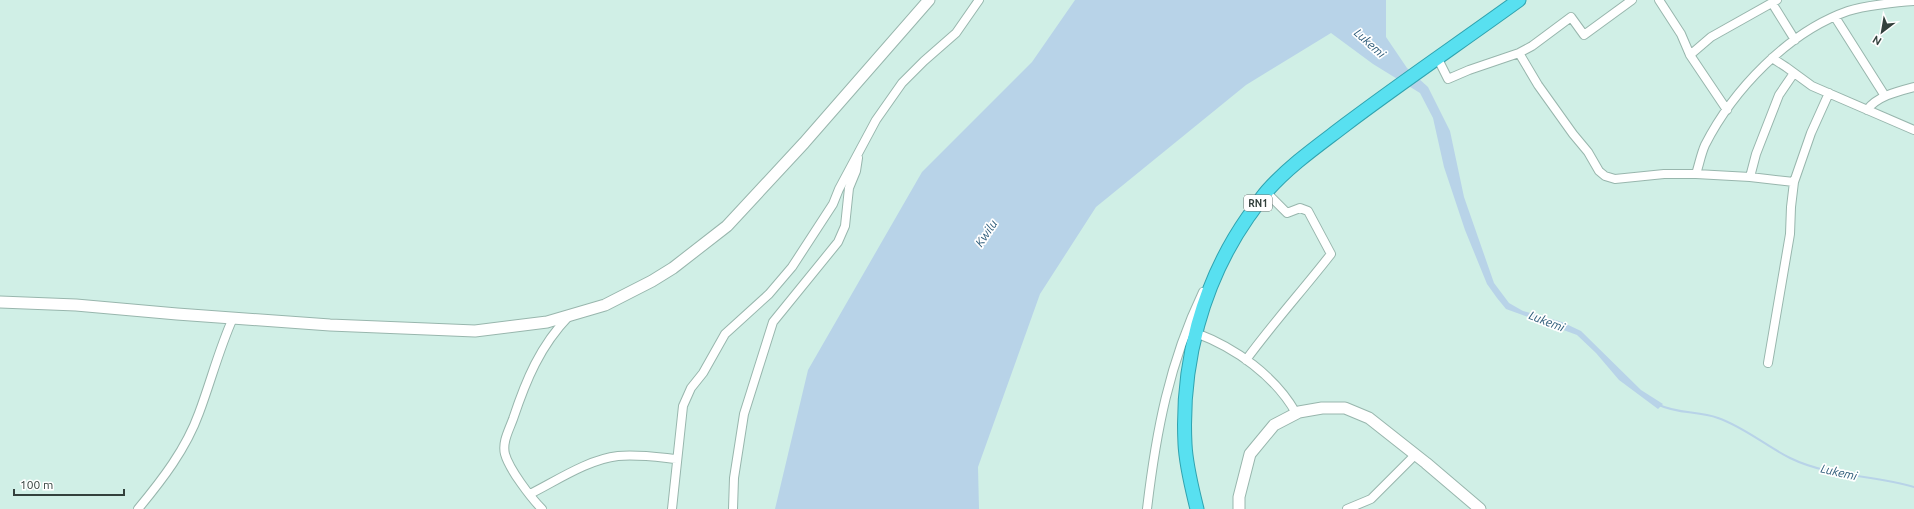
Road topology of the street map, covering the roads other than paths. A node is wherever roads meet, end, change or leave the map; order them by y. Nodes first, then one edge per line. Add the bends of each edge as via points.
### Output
1 (929, 0) edge
2 (979, 0) edge
3 (1519, 0) edge
4 (1632, 0) edge
5 (1659, 0) edge
6 (1775, 1) edge
7 (1914, 1) edge
8 (1835, 17) junction
9 (1795, 40) junction
10 (1519, 53) junction
11 (1690, 55) junction
12 (1772, 58) junction
13 (1436, 60) junction
14 (1794, 73) junction
15 (1914, 87) edge
16 (1829, 93) junction
17 (1885, 96) junction
18 (1727, 110) junction
19 (1868, 110) junction
20 (1914, 130) edge
21 (858, 155) junction
22 (1696, 174) junction
23 (1750, 177) junction
24 (1794, 182) junction
25 (1266, 192) junction
26 (1224, 255) junction
27 (0, 302) edge
28 (570, 315) junction
29 (233, 318) junction
30 (1196, 333) junction
31 (1246, 360) junction
32 (1768, 363) dead end
33 (1296, 413) junction
34 (1415, 455) junction
35 (677, 459) junction
36 (530, 494) junction
37 (140, 508) edge
38 (542, 509) edge
39 (672, 509) edge
40 (733, 509) edge
41 (1147, 509) edge
42 (1197, 509) edge
43 (1239, 509) edge
44 (1347, 509) edge
45 (1480, 509) edge

1 - 28 main road via 804,143 727,226 674,268 652,281 605,305
2 - 21 street via 956,33 902,83 876,120
3 - 13 highway, RN1
4 - 10 street via 1584,35 1571,17
5 - 11 street via 1681,34
6 - 9 street
6 - 11 street via 1711,37
7 - 8 street via 1849,11
8 - 9 street
8 - 17 street
9 - 12 street
10 - 13 street via 1448,79
10 - 22 street via 1538,85 1605,176 1615,179
11 - 18 street
12 - 14 street
12 - 18 street via 1739,93
13 - 25 highway, RN1 via 1367,108 1305,156
14 - 16 street via 1812,86
14 - 23 street via 1778,95
15 - 17 street
16 - 19 street
16 - 24 street via 1811,133
17 - 19 street via 1871,104
18 - 22 street via 1704,147
19 - 20 street
21 - 35 street via 833,204 792,267 769,294 725,334 703,373 691,388 683,406
21 - 40 street via 849,188 845,226 838,242 793,294 773,322 744,414 734,478
22 - 23 street
23 - 24 street
24 - 32 street via 1790,234
25 - 26 highway, RN1
25 - 31 street via 1287,213 1300,208 1308,211 1331,254 1274,321
26 - 30 highway, RN1 via 1205,301
26 - 41 street via 1191,316 1165,396
27 - 29 main road via 76,305
28 - 29 main road via 547,322 475,331
28 - 36 street via 539,354 525,383 504,442 505,454
29 - 37 street via 191,432 159,484
30 - 31 street via 1216,341
30 - 42 highway, RN1 via 1187,378 1185,444
31 - 33 street via 1282,392
33 - 34 main road via 1322,408 1345,408 1369,418
33 - 43 main road via 1274,425 1250,454 1239,497
34 - 44 street via 1371,500
34 - 45 main road
35 - 36 street via 618,456 596,461
35 - 39 street
36 - 38 street

